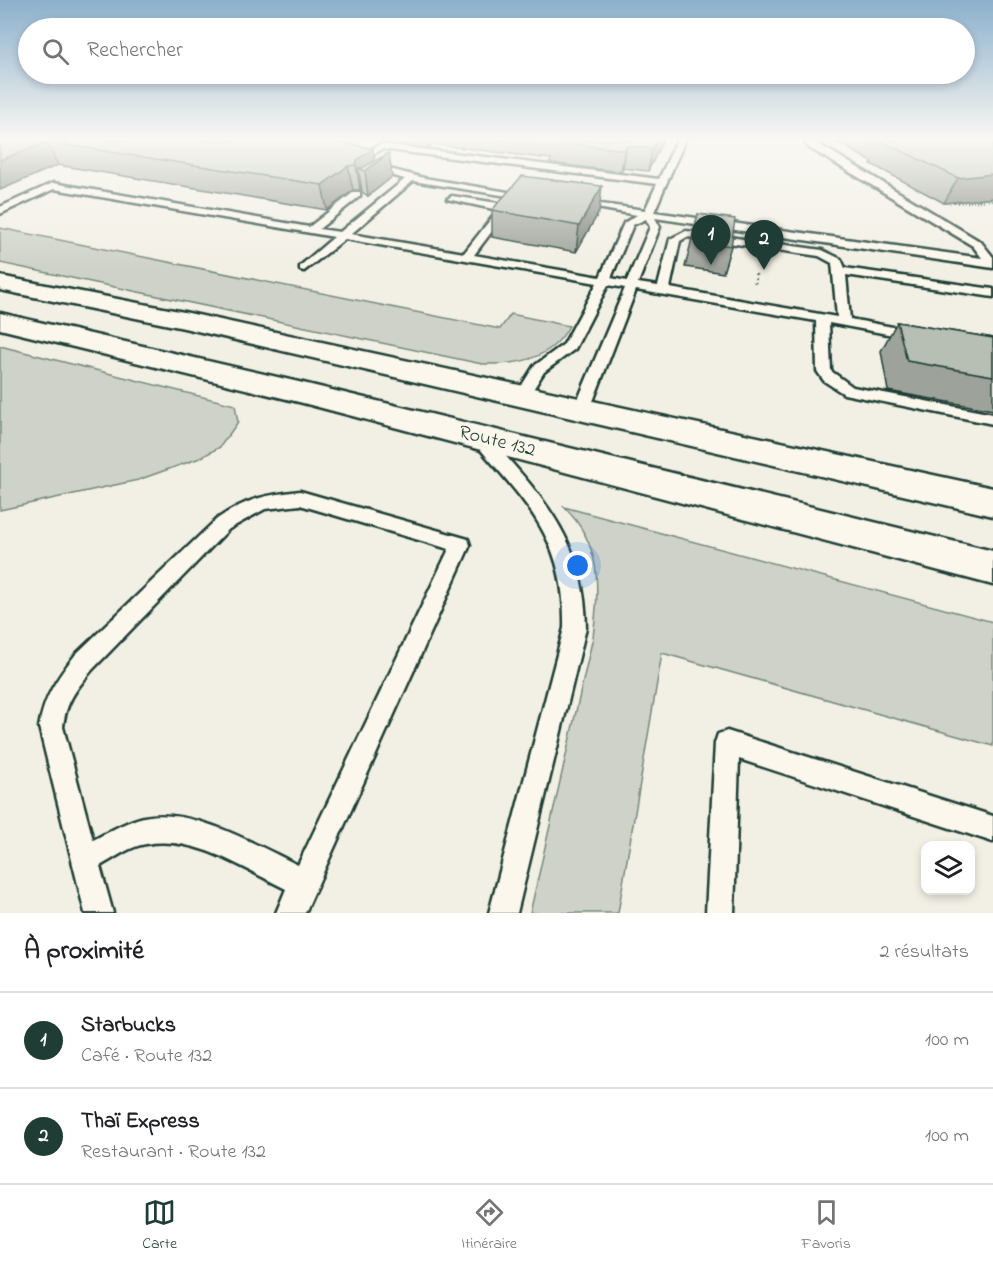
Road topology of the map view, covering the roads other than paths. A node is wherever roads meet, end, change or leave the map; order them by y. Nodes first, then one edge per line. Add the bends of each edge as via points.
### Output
1 (662, 182) edge
2 (406, 183) edge
3 (440, 183) edge
4 (874, 183) edge
5 (357, 194) edge
6 (539, 198) edge
7 (452, 200) dead end
8 (568, 202) edge
9 (0, 211) edge
10 (648, 214) junction
11 (310, 231) junction
12 (342, 236) junction
13 (467, 257) junction
14 (993, 264) edge
15 (304, 268) dead end
16 (840, 271) junction
17 (602, 281) junction
18 (0, 283) edge
19 (632, 286) junction
20 (663, 291) junction
21 (993, 293) edge
22 (822, 319) junction
23 (0, 321) edge
24 (844, 322) junction
25 (932, 338) edge
26 (522, 396) junction
27 (582, 409) junction
28 (993, 419) edge
29 (480, 438) junction
30 (993, 502) edge
31 (993, 568) edge
32 (993, 829) edge
33 (84, 860) junction
34 (304, 883) junction
35 (99, 913) edge
36 (290, 913) edge
37 (503, 913) edge
38 (720, 913) edge

1 - 10 lane
2 - 12 lane
3 - 6 lane
4 - 14 lane via 977,244
5 - 11 lane
7 - 13 lane via 503,210
8 - 10 lane
9 - 11 lane via 53,186
10 - 14 lane
10 - 17 lane via 629,222
10 - 19 lane via 656,227
11 - 12 lane
12 - 13 lane
12 - 15 lane
13 - 17 lane
16 - 20 lane via 837,261 822,253 686,234 675,239
16 - 21 lane
16 - 24 lane
17 - 19 lane
17 - 26 lane via 570,346 538,369
18 - 26 highway
19 - 20 lane
19 - 27 lane
20 - 22 lane
22 - 24 lane
22 - 28 lane via 824,371 838,386
23 - 29 highway, Route 132
24 - 25 lane
26 - 27 highway
27 - 30 highway
29 - 31 highway, Route 132
29 - 37 lane via 552,523 573,577 577,604 575,628
32 - 38 lane via 727,743
33 - 34 lane via 146,830 175,830 206,838
33 - 34 lane via 51,727 54,705 66,684 223,524 263,502 300,498 461,545
33 - 35 lane
34 - 36 lane

